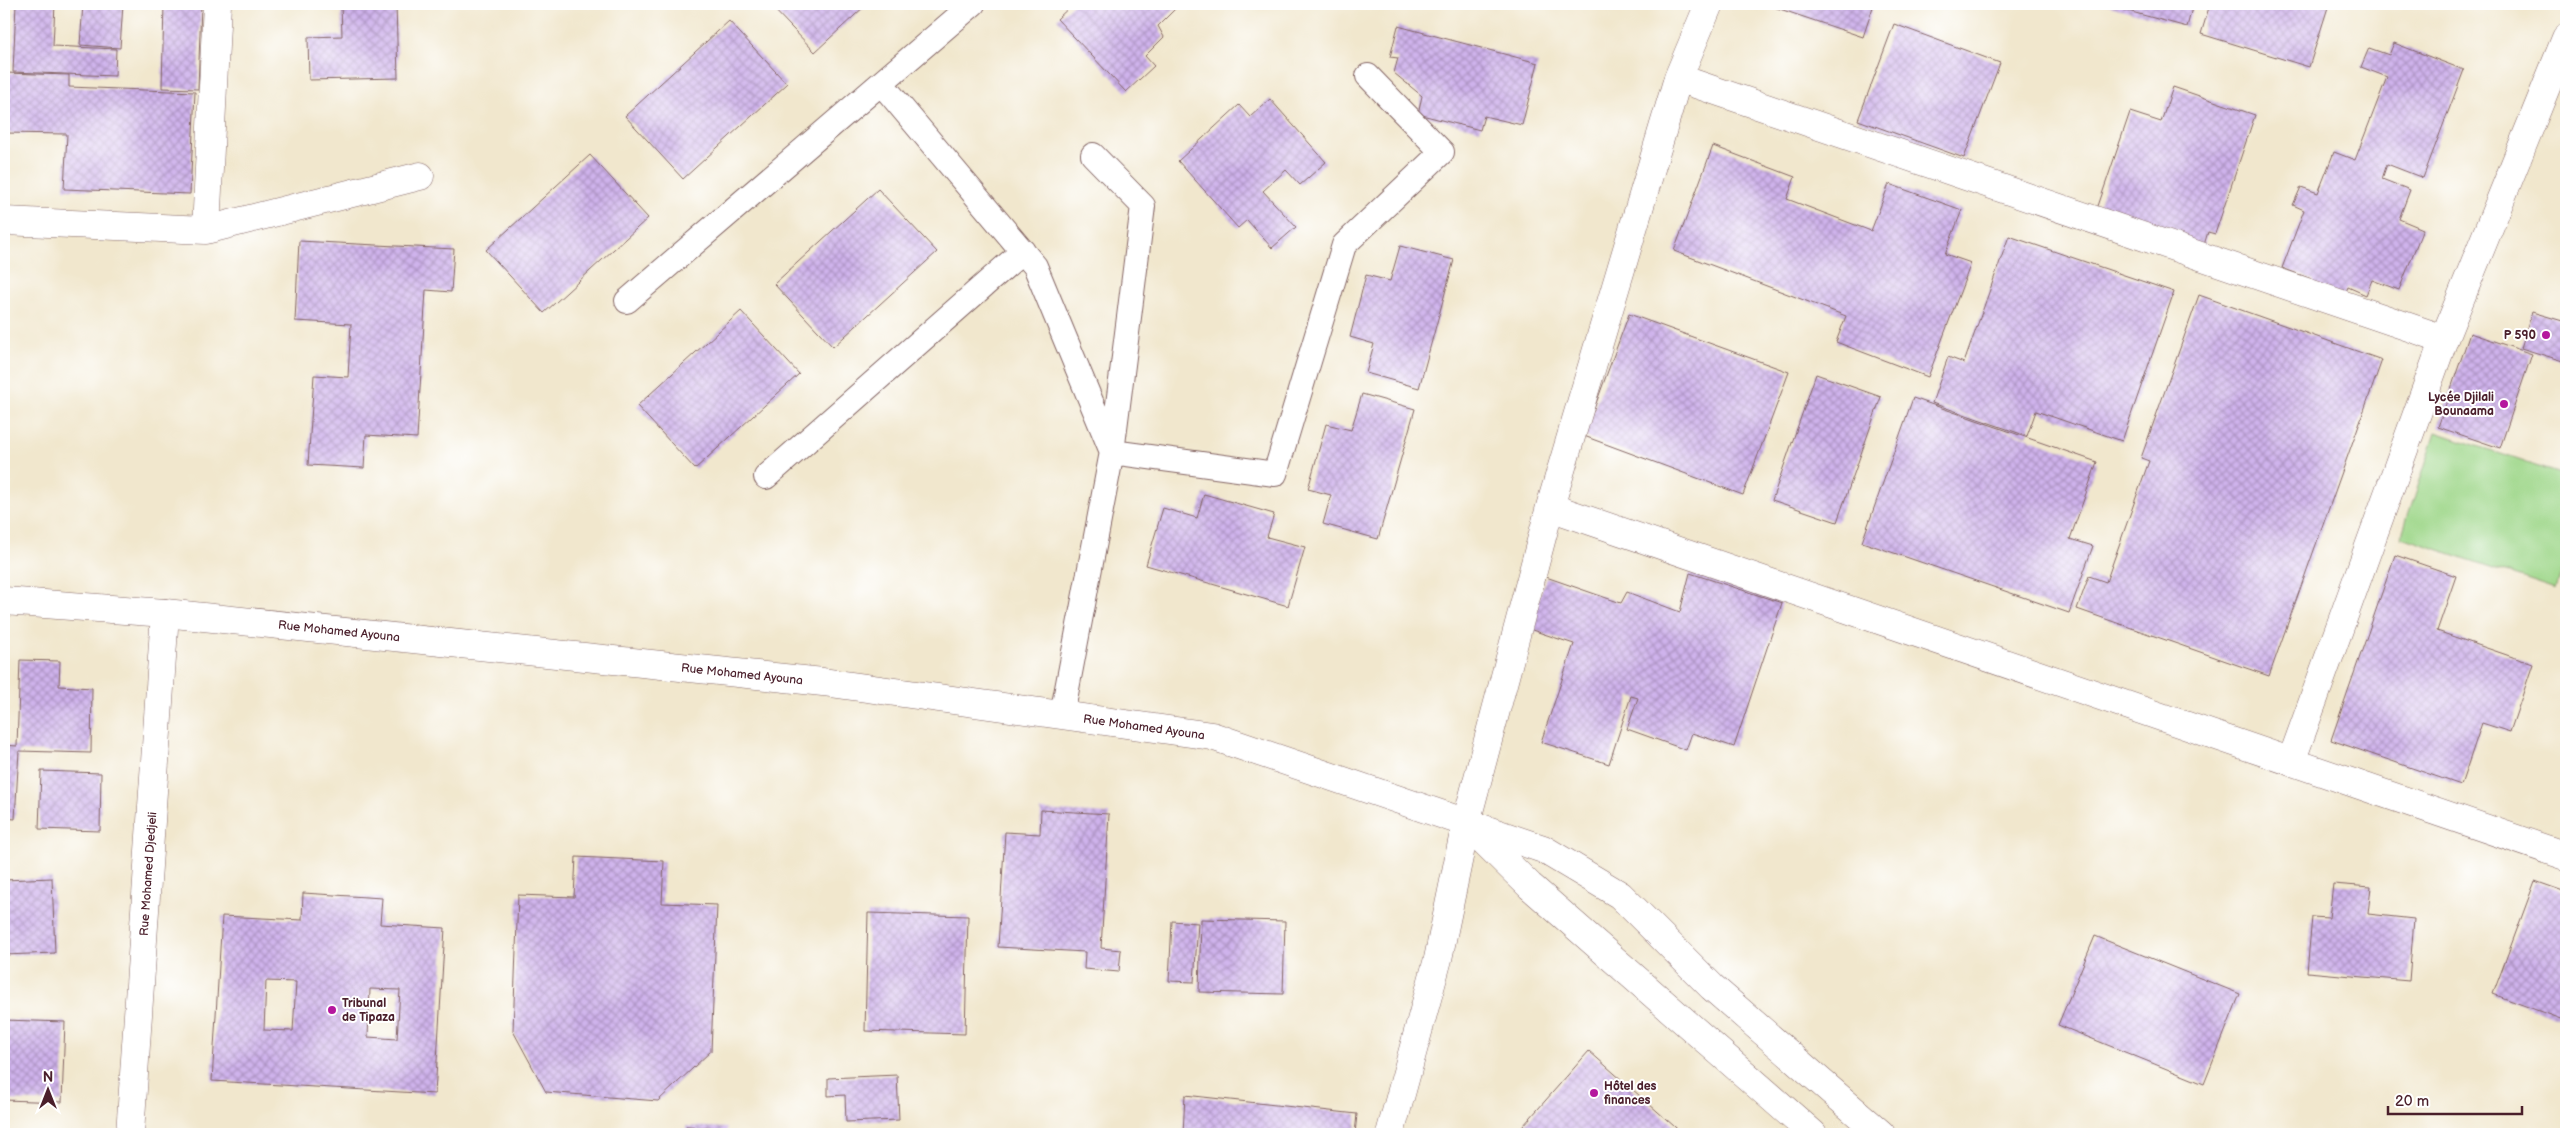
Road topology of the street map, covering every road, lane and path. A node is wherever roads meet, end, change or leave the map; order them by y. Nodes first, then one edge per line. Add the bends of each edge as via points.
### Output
1 (218, 4) edge
2 (973, 4) edge
3 (1710, 4) edge
4 (2566, 38) edge
5 (1368, 76) dead end
6 (1678, 78) junction
7 (881, 83) junction
8 (1094, 154) dead end
9 (420, 176) dead end
10 (4, 221) edge
11 (206, 230) junction
12 (1022, 251) junction
13 (627, 301) dead end
14 (2444, 339) junction
15 (1112, 452) junction
16 (766, 477) dead end
17 (1550, 507) junction
18 (4, 601) edge
19 (165, 613) junction
20 (1062, 715) junction
21 (2291, 762) junction
22 (1466, 823) junction
23 (2566, 856) edge
24 (130, 1134) edge
25 (1390, 1134) edge
26 (1813, 1134) edge
27 (1881, 1134) edge

1 - 11 street
2 - 7 lane
3 - 6 street
4 - 14 street
5 - 15 lane via 1442,152 1344,245 1275,474
6 - 14 street
6 - 17 street
7 - 12 lane
7 - 13 lane
8 - 15 lane via 1143,206
9 - 11 street
10 - 11 street
12 - 15 lane via 1035,266
12 - 16 lane
14 - 21 street
15 - 20 lane
17 - 21 street
17 - 22 street
18 - 19 street, Rue Mohamed Ayouna
19 - 20 street, Rue Mohamed Ayouna via 823,682
19 - 24 street, Rue Mohamed Djedjeli
20 - 22 street, Rue Mohamed Ayouna via 1212,736
21 - 23 street
22 - 25 street via 1438,959
22 - 26 street via 1530,886
22 - 27 street, Rue Mohamed Ayouna via 1543,849 1620,895 1712,987

